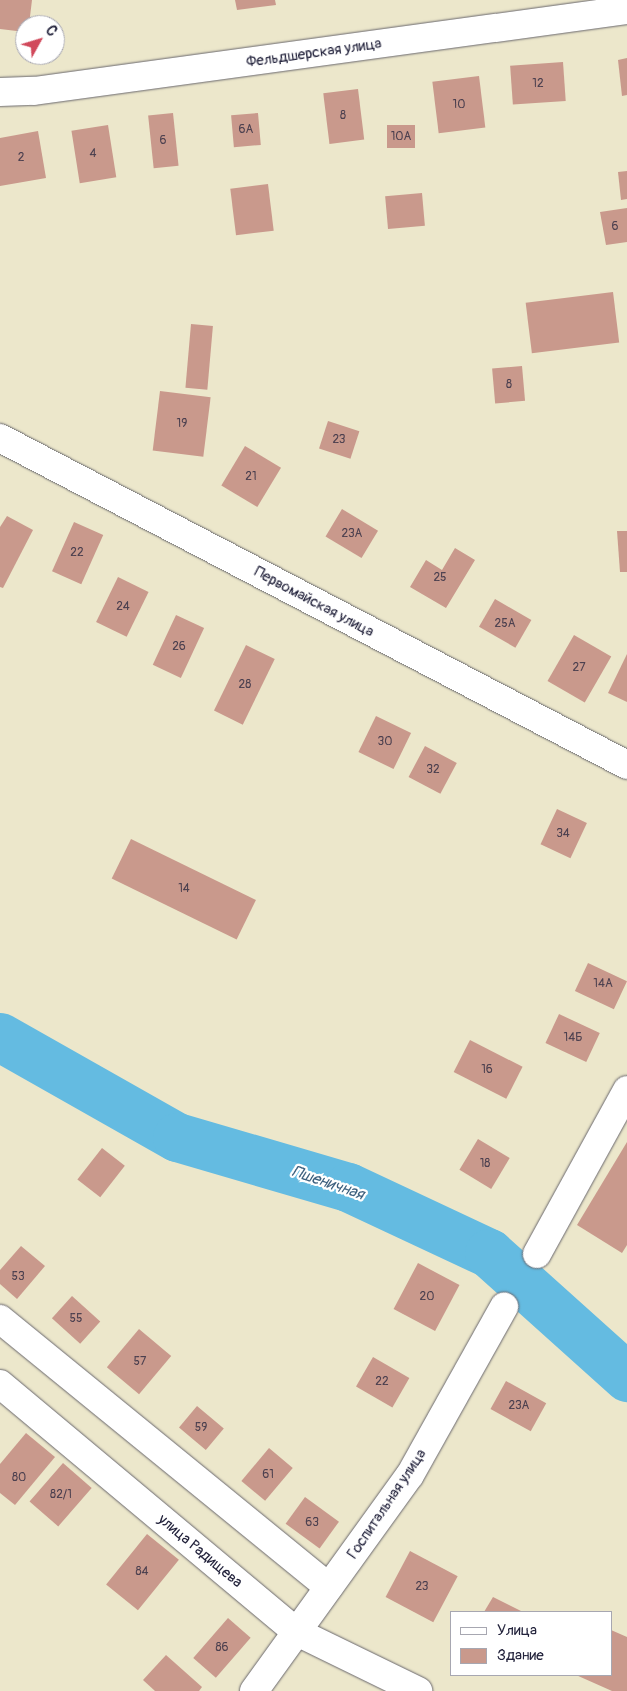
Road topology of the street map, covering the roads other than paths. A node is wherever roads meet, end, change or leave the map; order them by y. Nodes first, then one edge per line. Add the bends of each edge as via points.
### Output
1 (627, 10) edge
2 (0, 92) edge
3 (0, 438) edge
4 (627, 765) edge
5 (627, 1090) edge
6 (537, 1254) dead end
7 (504, 1308) dead end
8 (0, 1319) edge
9 (0, 1384) edge
10 (329, 1587) junction
11 (297, 1632) junction
12 (254, 1691) edge
13 (418, 1691) edge

1 - 2 street, Фельдшерская улица via 34,91
3 - 4 street, Первомайская улица
5 - 6 street
7 - 10 street, Госпитальная улица via 410,1475
8 - 10 street
9 - 11 street, улица Радищева
10 - 11 street, Госпитальная улица
11 - 12 street, Госпитальная улица
11 - 13 street, улица Радищева

